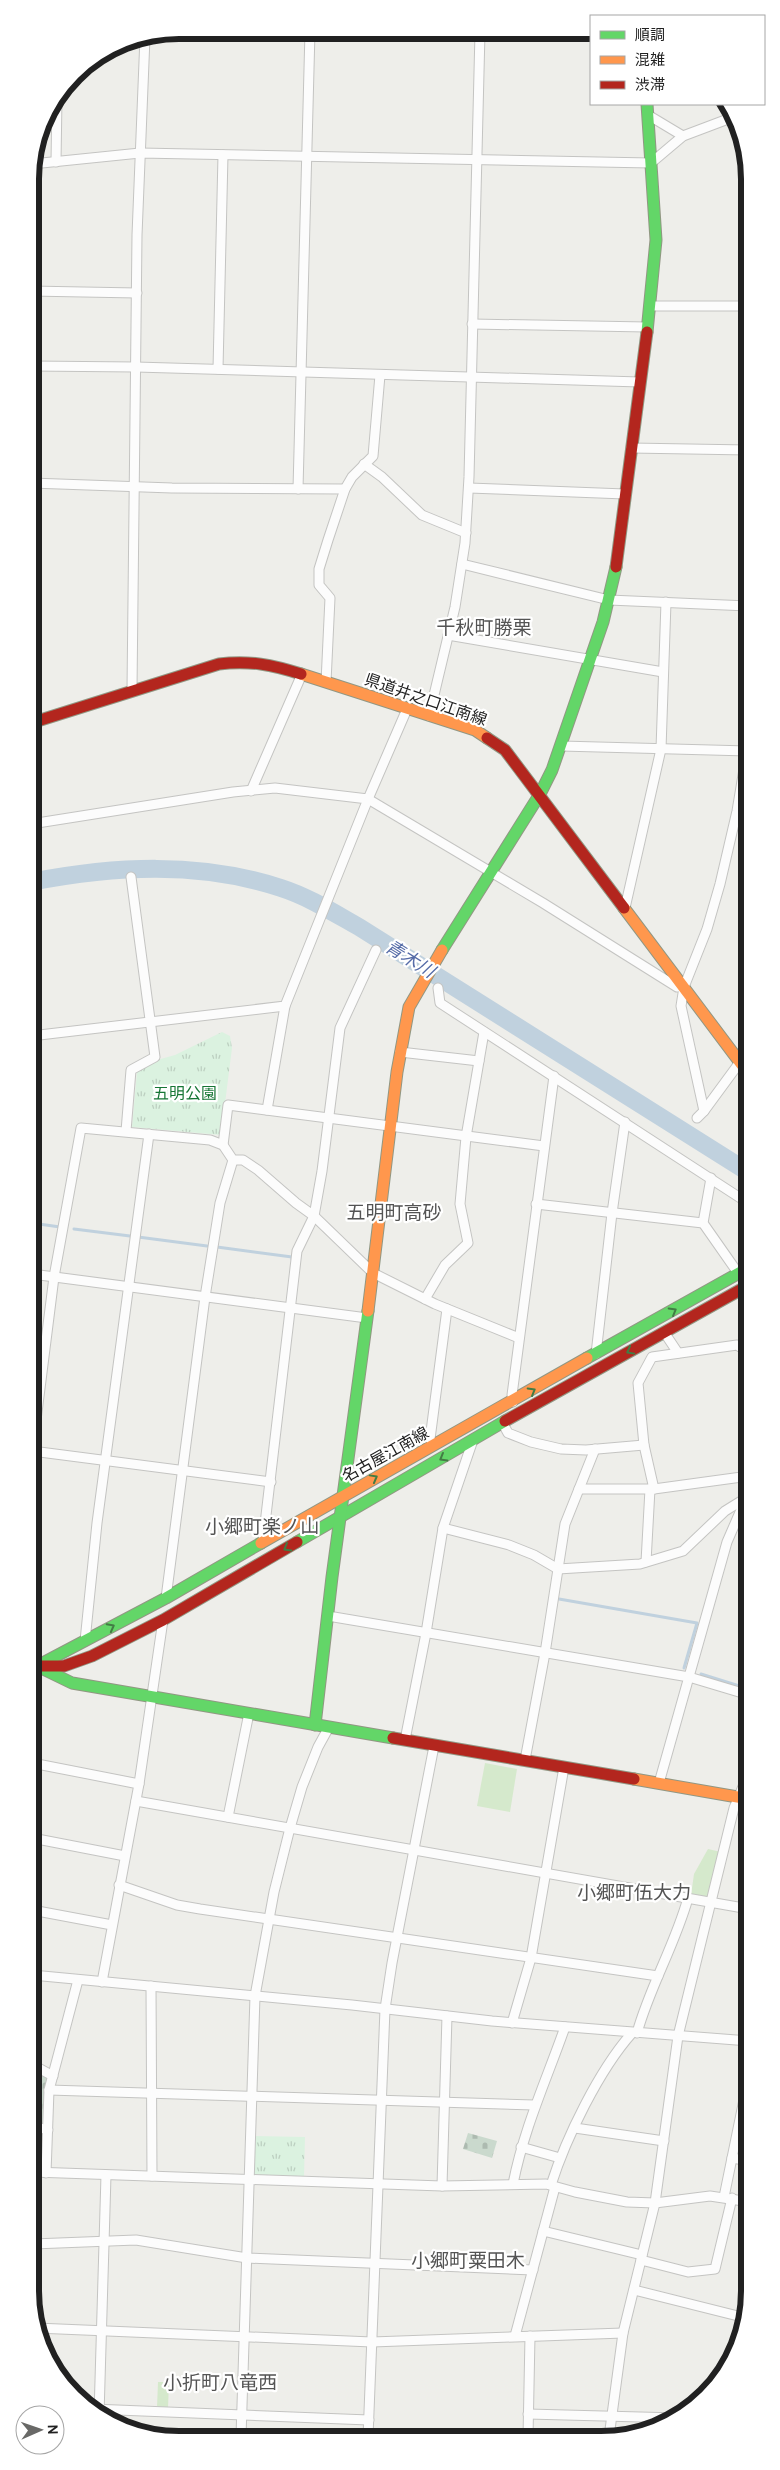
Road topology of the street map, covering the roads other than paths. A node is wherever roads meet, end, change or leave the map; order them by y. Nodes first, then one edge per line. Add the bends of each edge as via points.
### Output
1 (310, 39) edge
2 (480, 39) edge
3 (145, 43) edge
4 (647, 110) edge
5 (57, 111) edge
6 (728, 119) edge
7 (683, 136) junction
8 (140, 153) junction
9 (223, 155) junction
10 (307, 155) junction
11 (477, 160) junction
12 (56, 162) junction
13 (40, 163) edge
14 (651, 163) junction
15 (39, 291) edge
16 (137, 292) junction
17 (649, 306) junction
18 (741, 306) edge
19 (472, 324) junction
20 (647, 327) junction
21 (39, 366) edge
22 (136, 366) junction
23 (218, 369) junction
24 (301, 373) junction
25 (380, 375) junction
26 (471, 378) junction
27 (640, 382) junction
28 (631, 448) junction
29 (741, 450) edge
30 (364, 464) junction
31 (39, 483) edge
32 (133, 487) junction
33 (469, 488) junction
34 (298, 489) junction
35 (345, 490) junction
36 (625, 494) junction
37 (466, 533) junction
38 (462, 564) junction
39 (609, 600) junction
40 (666, 602) junction
41 (741, 606) edge
42 (448, 635) junction
43 (590, 660) junction
44 (663, 672) junction
45 (302, 674) junction
46 (326, 682) junction
47 (132, 690) junction
48 (407, 709) junction
49 (429, 716) junction
50 (39, 720) edge
51 (561, 746) junction
52 (661, 748) junction
53 (741, 751) edge
54 (741, 787) edge
55 (251, 791) junction
56 (540, 794) junction
57 (368, 799) junction
58 (39, 823) edge
59 (490, 873) junction
60 (131, 877) dead end
61 (625, 908) junction
62 (376, 950) dead end
63 (684, 987) junction
64 (438, 988) dead end
65 (285, 1006) junction
66 (150, 1022) junction
67 (484, 1032) junction
68 (39, 1035) edge
69 (400, 1052) junction
70 (479, 1061) junction
71 (740, 1062) joint
72 (554, 1076) junction
73 (267, 1110) junction
74 (704, 1111) junction
75 (329, 1118) junction
76 (697, 1118) dead end
77 (625, 1122) junction
78 (390, 1126) junction
79 (126, 1131) junction
80 (149, 1134) junction
81 (466, 1137) junction
82 (223, 1145) junction
83 (544, 1146) junction
84 (233, 1160) junction
85 (711, 1178) junction
86 (741, 1197) edge
87 (536, 1204) junction
88 (612, 1212) junction
89 (314, 1216) junction
90 (702, 1223) junction
91 (741, 1267) edge
92 (741, 1272) edge
93 (373, 1273) junction
94 (39, 1275) edge
95 (54, 1277) junction
96 (128, 1287) junction
97 (741, 1289) edge
98 (205, 1297) junction
99 (425, 1299) junction
100 (289, 1308) junction
101 (448, 1309) junction
102 (367, 1318) junction
103 (664, 1332) junction
104 (519, 1338) junction
105 (741, 1348) edge
106 (596, 1354) junction
107 (678, 1354) junction
108 (39, 1396) edge
109 (513, 1402) junction
110 (502, 1422) junction
111 (473, 1440) junction
112 (434, 1445) junction
113 (644, 1445) junction
114 (595, 1449) junction
115 (39, 1452) edge
116 (105, 1460) junction
117 (183, 1470) junction
118 (741, 1477) edge
119 (271, 1482) junction
120 (579, 1489) junction
121 (652, 1489) junction
122 (343, 1495) junction
123 (741, 1501) edge
124 (741, 1511) edge
125 (340, 1517) junction
126 (443, 1528) junction
127 (263, 1541) junction
128 (646, 1562) junction
129 (558, 1569) junction
130 (166, 1598) junction
131 (328, 1616) junction
132 (163, 1620) junction
133 (426, 1633) junction
134 (85, 1641) junction
135 (545, 1653) junction
136 (39, 1664) edge
137 (39, 1666) edge
138 (39, 1668) edge
139 (689, 1677) junction
140 (741, 1693) edge
141 (152, 1696) junction
142 (249, 1713) junction
143 (315, 1724) junction
144 (329, 1727) junction
145 (405, 1740) junction
146 (434, 1746) junction
147 (525, 1760) junction
148 (39, 1764) edge
149 (564, 1767) junction
150 (139, 1784) junction
151 (659, 1784) junction
152 (741, 1798) edge
153 (136, 1801) junction
154 (741, 1805) edge
155 (228, 1817) junction
156 (290, 1828) junction
157 (39, 1839) edge
158 (414, 1850) junction
159 (125, 1856) junction
160 (546, 1873) junction
161 (120, 1885) junction
162 (688, 1898) junction
163 (712, 1902) junction
164 (741, 1907) edge
165 (39, 1911) edge
166 (269, 1919) junction
167 (112, 1925) junction
168 (397, 1937) junction
169 (531, 1958) junction
170 (39, 1976) edge
171 (658, 1976) junction
172 (78, 1980) junction
173 (102, 1982) junction
174 (151, 1986) junction
175 (255, 1996) junction
176 (385, 2009) junction
177 (447, 2016) junction
178 (512, 2022) junction
179 (565, 2027) junction
180 (635, 2033) junction
181 (678, 2036) junction
182 (741, 2040) edge
183 (39, 2069) edge
184 (53, 2076) junction
185 (49, 2090) junction
186 (152, 2093) junction
187 (252, 2096) junction
188 (381, 2100) junction
189 (445, 2102) junction
190 (534, 2105) junction
191 (741, 2114) edge
192 (39, 2128) edge
193 (575, 2128) junction
194 (48, 2130) junction
195 (664, 2141) junction
196 (521, 2146) junction
197 (560, 2158) junction
198 (732, 2158) junction
199 (741, 2160) edge
200 (39, 2172) edge
201 (46, 2173) junction
202 (106, 2175) junction
203 (152, 2176) junction
204 (249, 2180) junction
205 (378, 2184) junction
206 (513, 2184) junction
207 (442, 2186) junction
208 (553, 2186) junction
209 (728, 2198) junction
210 (741, 2200) edge
211 (656, 2203) junction
212 (543, 2231) junction
213 (105, 2242) junction
214 (39, 2244) edge
215 (246, 2258) junction
216 (642, 2258) junction
217 (375, 2262) junction
218 (533, 2270) junction
219 (634, 2290) junction
220 (738, 2316) edge
221 (44, 2328) edge
222 (103, 2331) junction
223 (623, 2333) junction
224 (515, 2336) junction
225 (530, 2336) junction
226 (244, 2337) junction
227 (372, 2342) junction
228 (98, 2404) edge
229 (108, 2411) edge
230 (528, 2414) junction
231 (242, 2415) junction
232 (611, 2416) junction
233 (661, 2417) edge
234 (369, 2420) junction
235 (241, 2431) edge
236 (368, 2431) edge
237 (528, 2431) edge
238 (609, 2431) edge

1 - 10 street
2 - 11 street
3 - 8 street
4 - 7 street
4 - 14 main road
5 - 12 street
6 - 7 street
7 - 14 street
8 - 9 street
8 - 12 street
8 - 16 street
9 - 10 street
9 - 23 street
10 - 11 street
10 - 24 street
11 - 14 street
11 - 19 street
12 - 13 street
14 - 17 main road via 656,240
15 - 16 street
16 - 22 street
17 - 18 street
17 - 20 main road
19 - 20 street
19 - 26 street
20 - 27 main road
21 - 22 street
22 - 23 street
22 - 32 street
23 - 24 street
24 - 25 street
24 - 34 street
25 - 26 street
25 - 30 street via 374,456
26 - 27 street
26 - 33 street
27 - 28 main road
28 - 29 street
28 - 36 main road
30 - 35 street
30 - 37 street via 422,515
31 - 32 street
32 - 34 street
32 - 47 street
33 - 36 street
33 - 37 street
34 - 35 street
35 - 46 street via 319,569 319,585 330,598
36 - 39 main road
37 - 38 street
38 - 39 street
38 - 42 street
39 - 40 street
39 - 43 main road
40 - 41 street
40 - 44 street
42 - 43 street
42 - 49 street
43 - 44 street
43 - 51 main road
44 - 52 street
45 - 46 main road, 県道井之口江南線
45 - 47 main road, 県道井之口江南線 via 272,665 232,661
45 - 55 street
46 - 48 main road, 県道井之口江南線
47 - 50 main road, 県道井之口江南線
48 - 49 main road, 県道井之口江南線
48 - 57 street
49 - 56 main road, 県道井之口江南線 via 488,737 505,750
51 - 52 street
51 - 56 main road
52 - 53 street
52 - 61 street
54 - 63 street via 720,884 707,929
55 - 57 street via 275,788
55 - 58 street
56 - 59 main road
56 - 61 main road, 県道井之口江南線
57 - 59 street
57 - 65 street
59 - 63 street via 677,987
59 - 69 main road via 421,984 409,1008
60 - 66 street
61 - 63 main road, 県道井之口江南線
62 - 75 street via 340,1028
63 - 71 main road, 県道井之口江南線
63 - 74 street via 681,1006
64 - 67 street via 440,1003
65 - 66 street
65 - 73 street
66 - 68 street
66 - 79 street via 155,1057 131,1070
67 - 70 street
67 - 72 street
69 - 70 street
69 - 78 main road
70 - 81 street
71 - 74 street
72 - 77 street
72 - 83 street
73 - 75 street
73 - 82 street via 228,1105
74 - 76 street
75 - 78 street
75 - 89 street
77 - 85 street
77 - 88 street
78 - 81 street
78 - 93 main road
79 - 80 street
79 - 95 street via 81,1128
80 - 82 street via 210,1140
80 - 96 street
81 - 83 street
81 - 99 street via 460,1204 468,1243 445,1265
82 - 84 street
83 - 87 street
84 - 89 street via 243,1160 258,1170
84 - 98 street via 220,1203
85 - 86 street
85 - 90 street
87 - 88 street
87 - 104 street
88 - 90 street
88 - 106 street
89 - 93 street
89 - 100 street via 297,1251
90 - 91 street
106 -> 92 main road, 名古屋江南線
93 - 99 street
93 - 102 main road
94 - 95 street
95 - 96 street
95 - 108 street
96 - 98 street
96 - 116 street
97 - 103 main road, 名古屋江南線
98 - 100 street
98 - 117 street
99 - 101 street
100 - 102 street
100 - 119 street
101 - 104 street
101 - 112 street via 430,1439
102 - 122 main road
103 - 107 street
103 -> 110 main road, 名古屋江南線
104 - 109 street
105 - 107 street via 737,1345
109 -> 106 main road, 名古屋江南線
107 - 113 street via 652,1357 638,1383
109 - 112 main road, 名古屋江南線
110 - 111 main road, 名古屋江南線
110 - 114 street via 508,1433 530,1442 561,1449
111 -> 125 main road, 名古屋江南線
111 - 126 street
122 -> 112 main road, 名古屋江南線
113 - 114 street
113 - 121 street
114 - 120 street
115 - 116 street
116 - 117 street
116 - 134 street
117 - 119 street
117 - 130 street
118 - 121 street
119 - 127 street
120 - 121 street
120 - 129 street via 564,1524
121 - 128 street
122 - 125 main road
122 - 127 main road, 名古屋江南線
123 - 128 street via 725,1511 683,1551
124 - 139 street via 727,1542
125 - 131 main road
125 -> 132 main road, 名古屋江南線
126 - 129 street via 509,1545
126 - 133 street
127 - 130 main road, 名古屋江南線
128 - 129 street
129 - 135 street
134 -> 130 main road, 名古屋江南線
131 - 133 street
131 - 143 main road
132 - 137 main road, 名古屋江南線 via 92,1656 64,1666
132 - 141 street
133 - 135 street
133 - 145 street
134 - 136 main road, 名古屋江南線
135 - 139 street
135 - 147 street
138 - 141 main road via 72,1683
139 - 140 street
139 - 151 street
141 - 142 main road
141 - 150 street
142 - 143 main road
142 - 155 street
143 - 144 main road
144 - 145 main road
144 - 156 street via 305,1779
145 - 146 main road
146 - 147 main road
146 - 158 street
147 - 149 main road
148 - 150 street
149 - 151 main road
149 - 160 street
150 - 153 street
151 - 152 main road
153 - 155 street
153 - 159 street
154 - 163 street
155 - 156 street
156 - 158 street
156 - 166 street
157 - 159 street
158 - 160 street
158 - 168 street
159 - 161 street
160 - 162 street
160 - 169 street
161 - 166 street via 177,1905
161 - 167 street
162 - 163 street
162 - 171 street via 680,1930
163 - 164 street
163 - 181 street
165 - 167 street
166 - 168 street
166 - 175 street
167 - 173 street
168 - 169 street
168 - 176 street
169 - 171 street
169 - 178 street
170 - 172 street
171 - 180 street
172 - 173 street
172 - 184 street
173 - 174 street
174 - 175 street
174 - 186 street
175 - 176 street
175 - 187 street
176 - 177 street
176 - 188 street
177 - 178 street
177 - 189 street
178 - 179 street
179 - 180 street
179 - 190 street
180 - 181 street
180 - 193 street via 613,2054
181 - 182 street
181 - 195 street
183 - 184 street
184 - 185 street
185 - 186 street
185 - 194 street
186 - 187 street
186 - 203 street
187 - 188 street
187 - 204 street
188 - 189 street
188 - 205 street
189 - 190 street
189 - 207 street
190 - 196 street
191 - 198 street
192 - 194 street
193 - 195 street
193 - 197 street
194 - 201 street
195 - 211 street
196 - 197 street
196 - 206 street
197 - 208 street
198 - 199 street
198 - 209 street
200 - 201 street
201 - 202 street
202 - 203 street
202 - 213 street
203 - 204 street
204 - 205 street
204 - 215 street
205 - 207 street
205 - 217 street
206 - 207 street
206 - 208 street
208 - 211 street via 627,2202
208 - 212 street
209 - 210 street
209 - 211 street via 710,2196
209 - 216 street via 714,2269 688,2272
211 - 216 street
212 - 216 street
212 - 218 street
213 - 214 street
213 - 215 street via 136,2240
213 - 222 street
215 - 217 street
215 - 226 street
216 - 219 street
217 - 218 street
217 - 227 street
218 - 224 street
219 - 220 street
219 - 223 street
221 - 222 street
222 - 226 street
222 - 228 street
223 - 225 street
223 - 232 street
224 - 225 street
224 - 227 street
225 - 230 street
226 - 227 street
226 - 231 street
227 - 234 street
229 - 231 street
230 - 232 street
230 - 237 street
231 - 234 street
231 - 235 street
232 - 233 street
232 - 238 street
234 - 236 street

